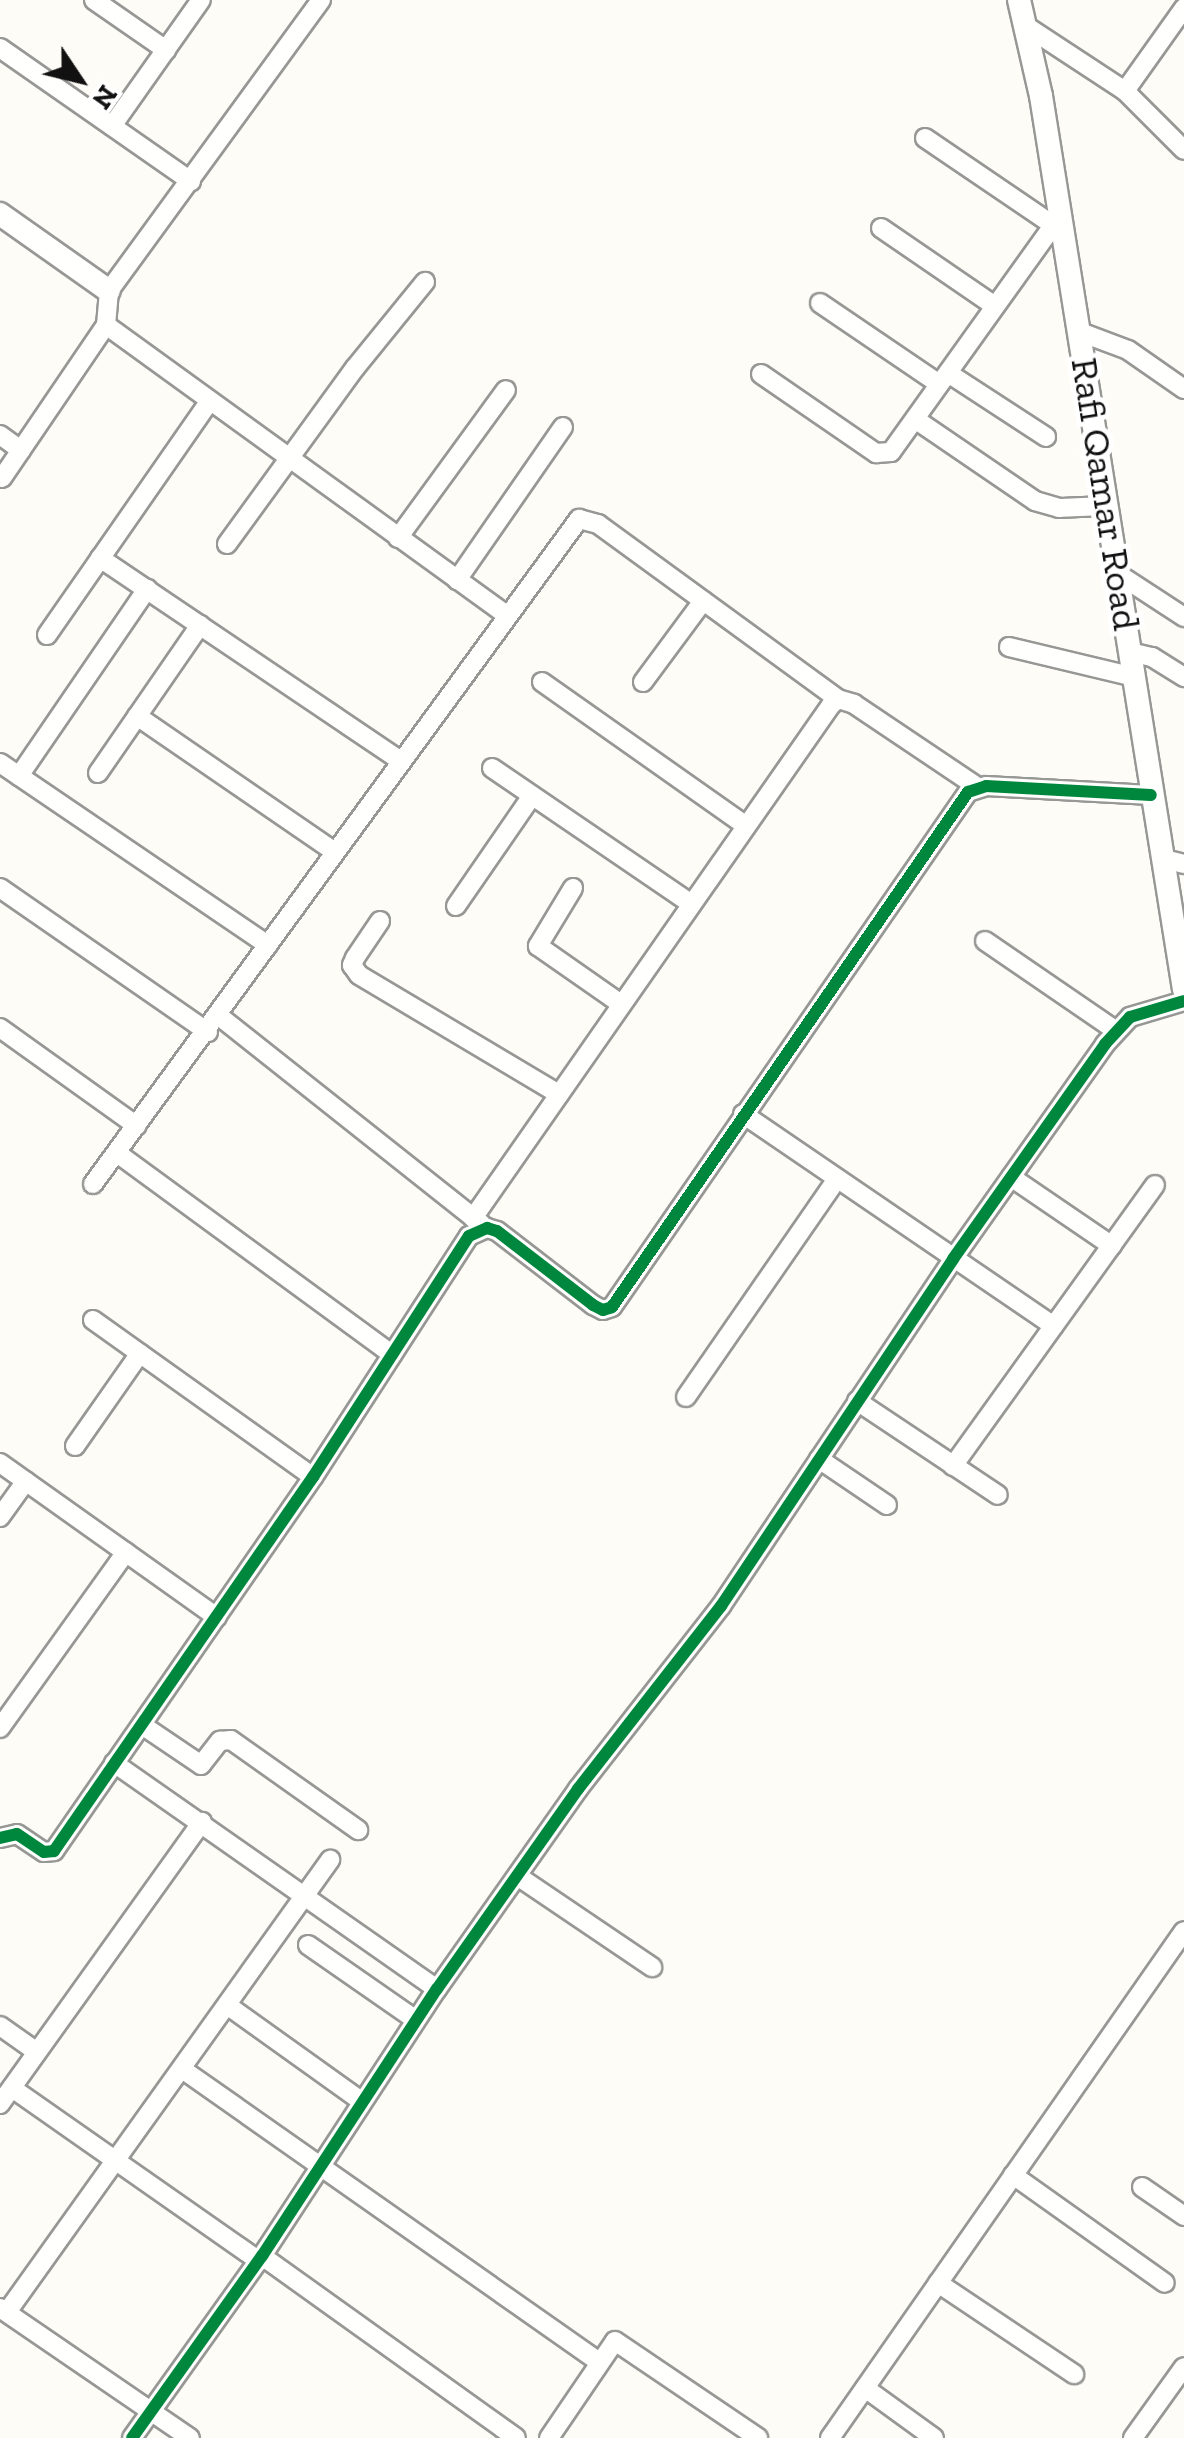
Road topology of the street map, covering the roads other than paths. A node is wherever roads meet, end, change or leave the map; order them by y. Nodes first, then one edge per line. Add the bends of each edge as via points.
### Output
1 (94, 0) edge
2 (202, 0) edge
3 (321, 0) edge
4 (1019, 0) edge
5 (1184, 8) edge
6 (1026, 26) junction
7 (0, 48) edge
8 (166, 50) junction
9 (1125, 91) junction
10 (112, 126) junction
11 (925, 138) dead end
12 (1184, 150) edge
13 (191, 182) junction
14 (0, 214) edge
15 (1056, 221) junction
16 (881, 228) dead end
17 (425, 282) dead end
18 (109, 291) junction
19 (820, 302) dead end
20 (995, 306) junction
21 (106, 326) junction
22 (1080, 332) junction
23 (762, 374) dead end
24 (944, 379) junction
25 (1184, 389) edge
26 (506, 390) dead end
27 (210, 402) junction
28 (914, 420) junction
29 (562, 427) dead end
30 (0, 436) edge
31 (1046, 437) dead end
32 (21, 450) junction
33 (286, 459) junction
34 (2, 478) edge
35 (1107, 506) junction
36 (398, 538) junction
37 (227, 544) dead end
38 (100, 558) junction
39 (1118, 574) junction
40 (456, 580) junction
41 (147, 589) junction
42 (702, 600) junction
43 (506, 615) junction
44 (1184, 618) edge
45 (200, 625) junction
46 (46, 635) dead end
47 (1008, 648) dead end
48 (1130, 652) junction
49 (1134, 677) junction
50 (1184, 677) edge
51 (542, 682) dead end
52 (643, 682) dead end
53 (838, 699) junction
54 (137, 716) junction
55 (399, 760) junction
56 (0, 763) edge
57 (492, 768) dead end
58 (98, 773) dead end
59 (20, 776) junction
60 (976, 786) junction
61 (532, 796) junction
62 (1151, 796) junction
63 (745, 825) junction
64 (335, 852) junction
65 (1174, 862) edge
66 (0, 888) edge
67 (573, 888) dead end
68 (692, 904) junction
69 (456, 906) dead end
70 (380, 921) dead end
71 (985, 941) dead end
72 (268, 945) junction
73 (1184, 990) edge
74 (1184, 1001) edge
75 (622, 1004) junction
76 (214, 1024) junction
77 (0, 1028) edge
78 (1114, 1030) junction
79 (559, 1094) junction
80 (743, 1114) junction
81 (137, 1126) junction
82 (117, 1153) junction
83 (1011, 1177) junction
84 (837, 1179) junction
85 (93, 1184) dead end
86 (1155, 1185) dead end
87 (480, 1223) junction
88 (1112, 1246) junction
89 (953, 1258) junction
90 (93, 1320) dead end
91 (1054, 1326) junction
92 (140, 1353) junction
93 (392, 1354) junction
94 (686, 1397) dead end
95 (857, 1401) junction
96 (75, 1446) dead end
97 (819, 1459) junction
98 (0, 1463) edge
99 (953, 1466) junction
100 (312, 1477) junction
101 (26, 1481) junction
102 (998, 1495) dead end
103 (887, 1505) dead end
104 (0, 1517) edge
105 (126, 1552) junction
106 (217, 1617) junction
107 (142, 1725) junction
108 (0, 1728) edge
109 (114, 1763) junction
110 (202, 1822) junction
111 (358, 1830) dead end
112 (0, 1838) edge
113 (330, 1860) dead end
114 (519, 1877) junction
115 (306, 1893) junction
116 (1184, 1931) edge
117 (308, 1945) dead end
118 (652, 1967) dead end
119 (437, 1989) junction
120 (227, 2005) junction
121 (416, 2020) junction
122 (0, 2026) edge
123 (37, 2052) junction
124 (182, 2069) junction
125 (12, 2088) junction
126 (360, 2101) junction
127 (0, 2104) edge
128 (116, 2162) junction
129 (321, 2163) junction
130 (1013, 2175) junction
131 (1142, 2187) dead end
132 (1184, 2216) edge
133 (260, 2258) junction
134 (938, 2283) junction
135 (1165, 2283) dead end
136 (3, 2310) edge
137 (598, 2362) junction
138 (1184, 2366) edge
139 (1074, 2374) dead end
140 (865, 2388) junction
141 (153, 2410) junction
142 (132, 2438) edge
143 (190, 2438) edge
144 (516, 2438) edge
145 (549, 2438) edge
146 (758, 2438) edge
147 (830, 2438) edge
148 (934, 2438) edge
149 (1133, 2438) edge

1 - 8 street
2 - 8 street
3 - 13 street
4 - 6 street, Rafi Qamar Road
5 - 9 street
6 - 9 street
6 - 15 street, Rafi Qamar Road
7 - 10 street
8 - 10 street
9 - 12 street
10 - 13 street
11 - 15 street
13 - 18 street
14 - 18 street
15 - 20 street
15 - 22 street, Rafi Qamar Road
16 - 20 street
17 - 33 street
18 - 21 street
19 - 24 street
20 - 24 street
21 - 27 street
21 - 32 street
22 - 25 street via 1128,350
22 - 35 street, Rafi Qamar Road
23 - 28 street via 884,455
24 - 28 street
24 - 31 street
26 - 36 street
27 - 33 street
27 - 38 street
28 - 35 street via 1034,501 1059,508
29 - 40 street
30 - 32 street
32 - 34 street
33 - 36 street
33 - 37 street
35 - 39 street, Rafi Qamar Road
36 - 40 street
38 - 41 street
38 - 46 street
39 - 44 street
39 - 48 street, Rafi Qamar Road
40 - 43 street
41 - 45 street
41 - 59 street
42 - 43 street via 598,524 579,519
42 - 52 street
42 - 53 street
43 - 55 street
45 - 54 street
45 - 55 street
47 - 49 street
48 - 49 street, Rafi Qamar Road
48 - 50 street
49 - 62 street, Rafi Qamar Road
51 - 63 street
53 - 60 street
53 - 63 street
54 - 58 street
54 - 64 street
55 - 64 street
56 - 59 street
57 - 61 street
59 - 72 street
60 - 62 street
60 - 80 street
61 - 68 street
61 - 69 street
62 - 65 street, Rafi Qamar Road
63 - 68 street
64 - 72 street
65 - 73 street, Rafi Qamar Road
66 - 76 street
67 - 75 street via 538,946
68 - 75 street
70 - 79 street via 352,965 359,975
71 - 78 street
72 - 76 street
74 - 78 street via 1148,1008
75 - 79 street
76 - 81 street
76 - 87 street
77 - 81 street
78 - 83 street
79 - 87 street
80 - 84 street
80 - 87 street via 612,1307 593,1305
81 - 82 street
82 - 85 street
82 - 93 street
83 - 88 street
83 - 89 street
84 - 89 street
84 - 94 street
86 - 88 street
87 - 93 street
88 - 91 street
89 - 91 street
89 - 95 street
90 - 92 street
91 - 99 street
92 - 96 street
92 - 100 street
93 - 100 street
95 - 97 street
95 - 99 street
97 - 103 street
97 - 114 street via 720,1606 578,1789
98 - 101 street
99 - 102 street
100 - 106 street
101 - 104 street
101 - 105 street
105 - 106 street
105 - 108 street
106 - 107 street
107 - 109 street
107 - 111 street via 198,1764 220,1740 230,1740
109 - 110 street
109 - 112 street via 54,1852 17,1834
110 - 115 street
110 - 123 street
113 - 115 street
114 - 118 street
114 - 119 street
115 - 119 street
115 - 120 street
116 - 130 street
117 - 121 street
119 - 121 street
120 - 124 street
120 - 126 street
121 - 126 street
122 - 123 street
123 - 125 street
124 - 128 street
124 - 129 street
125 - 127 street
125 - 128 street
126 - 129 street
128 - 133 street
128 - 136 street
129 - 133 street
129 - 137 street
130 - 134 street
130 - 135 street
131 - 132 street
133 - 141 street
133 - 144 street
134 - 139 street
134 - 140 street
136 - 141 street
137 - 145 street
137 - 146 street via 618,2342
138 - 149 street
140 - 147 street
140 - 148 street
141 - 142 street
141 - 143 street

